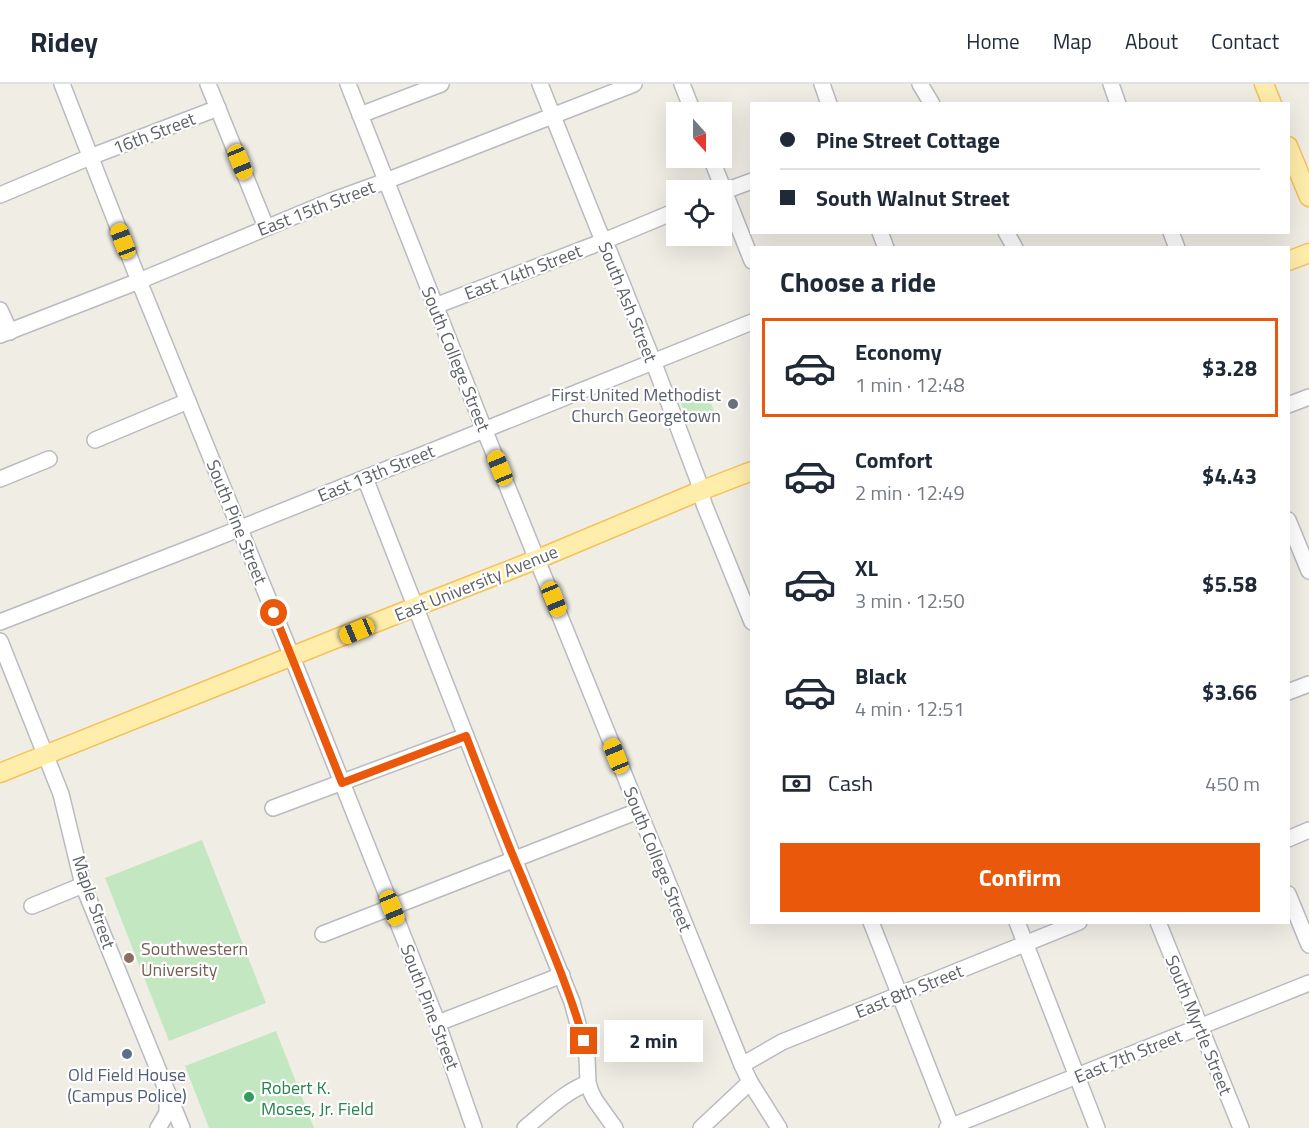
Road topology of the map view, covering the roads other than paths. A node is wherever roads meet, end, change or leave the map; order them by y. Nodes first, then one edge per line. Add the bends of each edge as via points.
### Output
1 (62, 84) edge
2 (208, 84) edge
3 (348, 84) edge
4 (441, 84) edge
5 (540, 84) edge
6 (634, 84) edge
7 (682, 84) edge
8 (822, 84) edge
9 (920, 84) edge
10 (1111, 84) edge
11 (1264, 84) edge
12 (689, 102) edge
13 (829, 102) edge
14 (931, 102) edge
15 (1118, 102) edge
16 (1271, 102) edge
17 (218, 108) junction
18 (360, 115) junction
19 (553, 116) junction
20 (1290, 151) edge
21 (90, 157) junction
22 (386, 181) junction
23 (750, 182) edge
24 (732, 188) edge
25 (0, 195) edge
26 (1309, 197) edge
27 (732, 213) edge
28 (666, 215) edge
29 (266, 227) junction
30 (604, 241) junction
31 (1309, 253) edge
32 (750, 256) edge
33 (1290, 260) edge
34 (139, 281) junction
35 (435, 306) junction
36 (0, 310) edge
37 (750, 323) edge
38 (5, 334) edge
39 (653, 362) junction
40 (1309, 397) edge
41 (188, 401) junction
42 (1290, 404) edge
43 (484, 429) junction
44 (95, 440) dead end
45 (50, 459) dead end
46 (750, 472) edge
47 (365, 478) junction
48 (0, 479) edge
49 (700, 491) junction
50 (1290, 525) edge
51 (239, 528) junction
52 (1298, 544) edge
53 (538, 560) junction
54 (1309, 571) edge
55 (415, 607) junction
56 (750, 619) edge
57 (0, 622) edge
58 (0, 641) edge
59 (292, 657) junction
60 (1309, 684) edge
61 (1290, 691) edge
62 (466, 736) junction
63 (45, 754) junction
64 (0, 772) edge
65 (342, 783) junction
66 (273, 808) dead end
67 (638, 811) junction
68 (1309, 830) edge
69 (1290, 838) edge
70 (514, 859) junction
71 (83, 885) junction
72 (1290, 899) edge
73 (33, 906) dead end
74 (392, 908) junction
75 (872, 924) edge
76 (1018, 924) edge
77 (1074, 924) edge
78 (1159, 924) edge
79 (323, 934) dead end
80 (1026, 944) junction
81 (1309, 945) edge
82 (562, 975) junction
83 (1309, 983) edge
84 (899, 994) junction
85 (438, 1023) junction
86 (1200, 1027) junction
87 (742, 1065) junction
88 (1076, 1077) junction
89 (750, 1082) junction
90 (588, 1083) junction
91 (167, 1093) junction
92 (950, 1127) edge
93 (158, 1128) edge
94 (182, 1128) edge
95 (474, 1128) edge
96 (525, 1128) edge
97 (615, 1128) edge
98 (701, 1128) edge
99 (779, 1128) edge
100 (1096, 1128) edge
101 (1240, 1128) edge

1 - 21 street, South Pine Street
2 - 17 street
3 - 18 street, South College Street
4 - 18 street
5 - 19 street, South Ash Street
6 - 19 street, East 15th Street
7 - 12 street
8 - 13 street
9 - 14 street
10 - 15 street
11 - 16 main road
17 - 21 street, 16th Street
17 - 29 street
18 - 22 street, South College Street
19 - 22 street, East 15th Street
19 - 30 street, South Ash Street
20 - 26 main road
21 - 25 street, 16th Street
21 - 34 street, South Pine Street
22 - 29 street, East 15th Street
22 - 35 street, South College Street
23 - 24 street
27 - 32 street
28 - 30 street, East 14th Street
29 - 34 street, East 15th Street
30 - 35 street, East 14th Street
30 - 39 street, South Ash Street
31 - 33 main road
34 - 38 street, East 15th Street
34 - 41 street, South Pine Street
35 - 43 street, South College Street
36 - 38 street
37 - 39 street, East 13th Street
39 - 43 street, East 13th Street
39 - 49 street, South Ash Street
40 - 42 street
41 - 44 street
41 - 51 street, South Pine Street
43 - 47 street, East 13th Street
43 - 53 street, South College Street
45 - 48 street
46 - 49 main road, East University Avenue
47 - 51 street, East 13th Street
47 - 55 street
49 - 53 main road, East University Avenue
49 - 56 street, South Ash Street
50 - 52 street
51 - 57 street, East 13th Street
51 - 59 street, South Pine Street
52 - 54 street
53 - 55 main road, East University Avenue
53 - 67 street, South College Street
55 - 59 main road, East University Avenue
55 - 62 street
58 - 63 street, Maple Street
59 - 63 main road, East University Avenue
59 - 65 street, South Pine Street
60 - 61 street
62 - 65 street
62 - 70 street
63 - 64 main road, East University Avenue
63 - 71 street, Maple Street via 61,794
65 - 66 street
65 - 74 street, South Pine Street
67 - 70 street
67 - 87 street, South College Street
68 - 69 street
70 - 74 street
70 - 82 street
71 - 73 street
71 - 91 street, Maple Street
72 - 81 street
74 - 79 street
74 - 85 street, South Pine Street
75 - 84 street
76 - 80 street
77 - 80 street, East 8th Street
78 - 86 street, South Myrtle Street
80 - 84 street, East 8th Street
80 - 88 street
82 - 85 street
82 - 90 street via 584,1041
83 - 86 street, East 7th Street
84 - 87 street, East 8th Street via 782,1042
84 - 92 street
85 - 95 street, South Pine Street
86 - 88 street, East 7th Street
86 - 101 street, South Myrtle Street
87 - 89 street, South College Street
88 - 92 street, East 7th Street
88 - 100 street
89 - 98 street
89 - 99 street, South College Street
90 - 96 street
90 - 97 street
91 - 93 street via 167,1113
91 - 94 street, Maple Street

